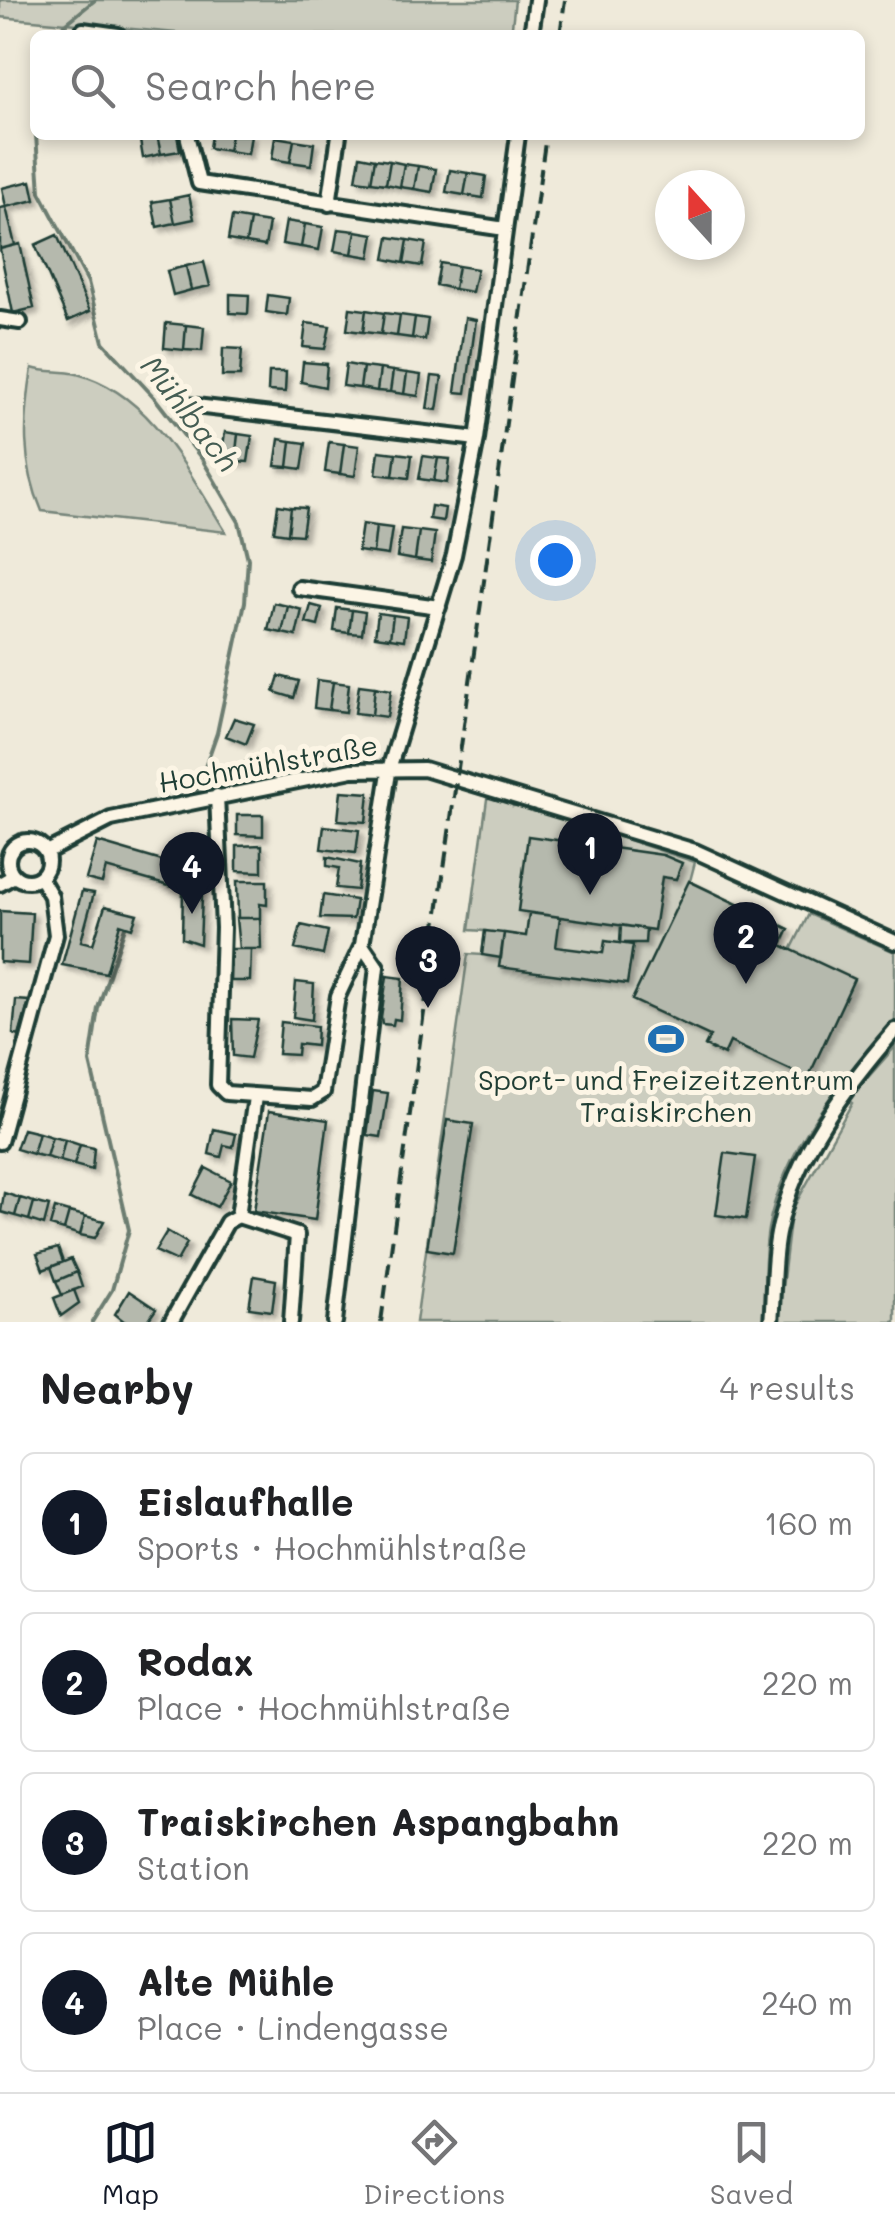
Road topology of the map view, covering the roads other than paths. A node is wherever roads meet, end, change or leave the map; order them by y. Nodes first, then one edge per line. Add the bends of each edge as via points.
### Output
1 (536, 0) edge
2 (532, 30) edge
3 (188, 140) edge
4 (338, 140) edge
5 (517, 140) edge
6 (329, 204) junction
7 (505, 229) junction
8 (0, 319) edge
9 (20, 322) dead end
10 (187, 404) dead end
11 (477, 439) junction
12 (299, 588) dead end
13 (438, 607) junction
14 (390, 766) junction
15 (217, 796) junction
16 (46, 852) junction
17 (14, 876) junction
18 (40, 877) junction
19 (0, 884) edge
20 (895, 942) edge
21 (362, 944) junction
22 (895, 1030) edge
23 (255, 1097) junction
24 (2, 1126) edge
25 (0, 1142) edge
26 (238, 1216) junction
27 (170, 1322) edge
28 (292, 1322) edge
29 (334, 1322) edge
30 (771, 1322) edge

1 - 2 street
3 - 6 street via 199,182
4 - 6 street
5 - 7 street
6 - 7 street
7 - 11 street
8 - 9 street
10 - 11 street
11 - 13 street
12 - 13 street
13 - 14 street
14 - 15 street, Hochmühlstraße
14 - 20 street, Hochmühlstraße via 457,777 695,851
14 - 21 street
15 - 16 street, Hochmühlstraße via 111,819
15 - 23 street via 224,928 218,1085 226,1093
16 - 17 street, Hochmühlstraße via 31,841 13,847 8,865
16 - 18 street via 48,866
17 - 18 street via 27,882
17 - 19 street
18 - 24 street via 51,896 56,936
21 - 23 street via 338,996 323,1092 312,1099
21 - 29 street via 377,967
22 - 30 street via 839,1095 805,1158 778,1230
23 - 26 street
24 - 25 street
26 - 27 street via 227,1222
26 - 28 street via 297,1235

